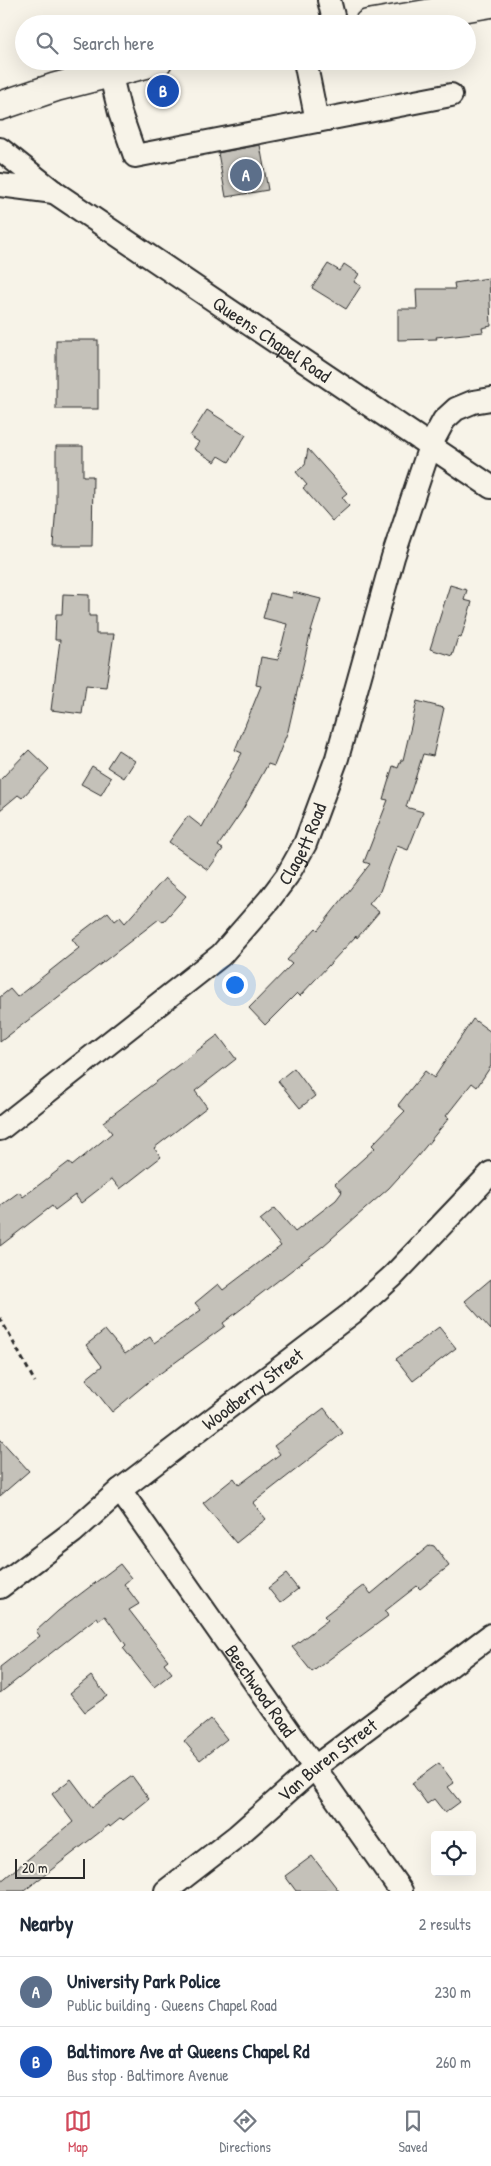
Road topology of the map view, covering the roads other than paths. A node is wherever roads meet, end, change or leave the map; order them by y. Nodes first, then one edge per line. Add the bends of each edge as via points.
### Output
1 (329, 0) edge
2 (491, 3) edge
3 (333, 15) edge
4 (421, 15) edge
5 (119, 70) edge
6 (307, 70) edge
7 (110, 72) junction
8 (451, 95) dead end
9 (0, 106) edge
10 (317, 121) junction
11 (0, 149) edge
12 (0, 185) edge
13 (54, 192) junction
14 (491, 399) edge
15 (430, 446) junction
16 (491, 487) edge
17 (0, 1129) edge
18 (491, 1174) edge
19 (120, 1490) junction
20 (0, 1587) edge
21 (491, 1635) edge
22 (316, 1767) junction
23 (166, 1891) edge
24 (401, 1891) edge

1 - 3 street
2 - 4 main road
5 - 7 main road
6 - 10 street
7 - 9 main road via 56,86
7 - 10 street via 135,156
8 - 10 street
11 - 13 street, Queens Chapel Road
12 - 13 street, Queens Chapel Road
13 - 15 street, Queens Chapel Road
14 - 15 street, Clagett Road via 456,409 444,420
15 - 16 street, Queens Chapel Road
15 - 17 street, Clagett Road via 396,548 337,758 305,844 287,876 221,955
18 - 19 street, Woodberry Street via 400,1269 352,1313
19 - 20 street, Woodberry Street via 73,1532
19 - 22 street, Beechwood Road
21 - 22 street, Van Buren Street
22 - 23 street, Van Buren Street via 237,1836
22 - 24 street, Beechwood Road

